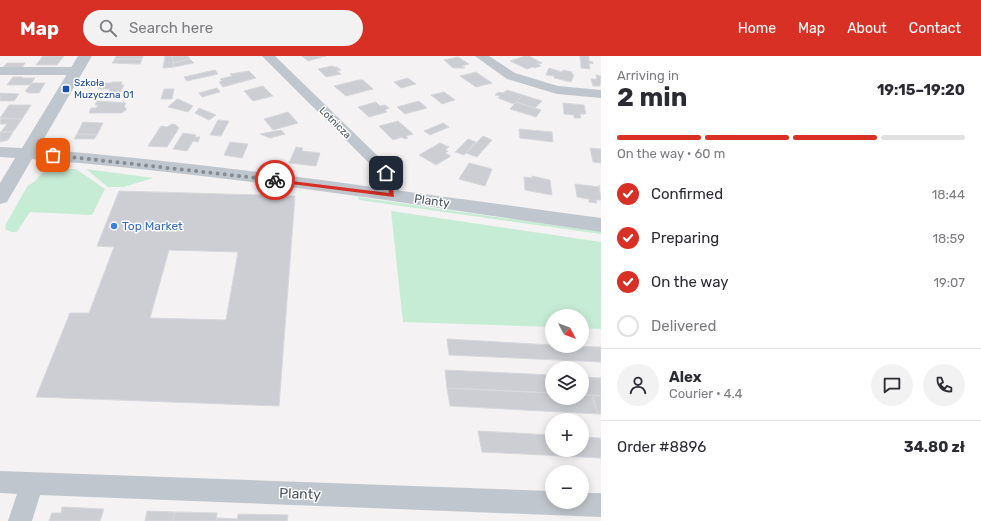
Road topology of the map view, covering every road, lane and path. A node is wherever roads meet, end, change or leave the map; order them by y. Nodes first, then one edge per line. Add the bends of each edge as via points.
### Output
1 (86, 56) edge
2 (268, 56) edge
3 (481, 56) edge
4 (0, 71) edge
5 (76, 71) junction
6 (601, 94) edge
7 (0, 152) edge
8 (27, 153) junction
9 (392, 195) junction
10 (0, 198) edge
11 (601, 225) edge
12 (0, 482) edge
13 (32, 484) junction
14 (601, 505) edge
15 (20, 521) edge

1 - 5 street
2 - 9 street, Lotnicza via 383,169 390,178
3 - 6 street via 511,76 557,90
4 - 5 street
5 - 8 street
7 - 8 street, Planty
8 - 9 street, Planty via 100,159
8 - 10 street
9 - 11 street, Planty
12 - 13 street, Planty
13 - 14 street, Planty
13 - 15 street

